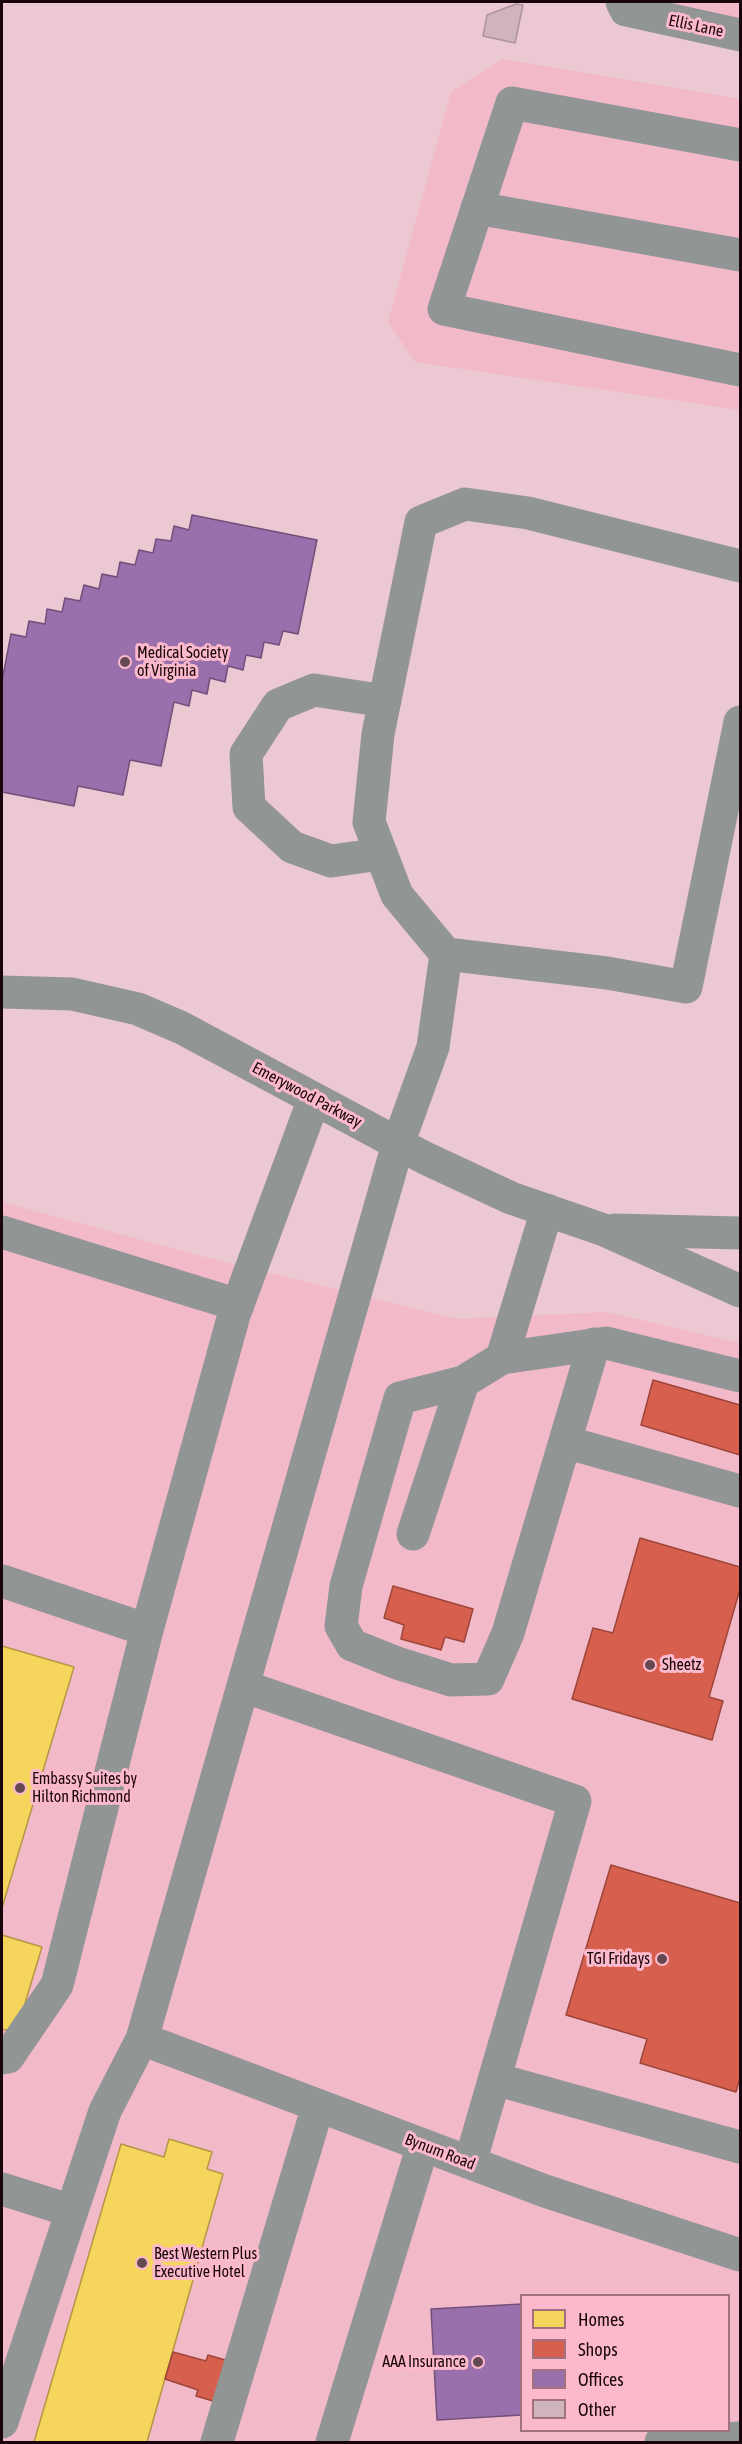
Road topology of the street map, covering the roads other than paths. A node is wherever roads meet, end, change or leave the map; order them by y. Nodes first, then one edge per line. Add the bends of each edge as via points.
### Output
1 (622, 2) edge
2 (741, 35) edge
3 (741, 145) edge
4 (477, 208) junction
5 (741, 255) edge
6 (741, 370) edge
7 (741, 566) edge
8 (385, 701) junction
9 (741, 722) edge
10 (381, 854) junction
11 (446, 954) junction
12 (2, 992) edge
13 (314, 1099) junction
14 (398, 1144) junction
15 (547, 1210) junction
16 (604, 1230) junction
17 (2, 1232) edge
18 (741, 1233) edge
19 (741, 1291) edge
20 (238, 1305) junction
21 (594, 1344) junction
22 (502, 1358) junction
23 (741, 1376) edge
24 (464, 1382) junction
25 (565, 1442) junction
26 (741, 1491) edge
27 (413, 1534) dead end
28 (2, 1581) edge
29 (147, 1630) junction
30 (243, 1686) junction
31 (142, 2039) junction
32 (2, 2058) edge
33 (495, 2079) junction
34 (318, 2106) junction
35 (423, 2145) junction
36 (741, 2147) edge
37 (470, 2163) junction
38 (2, 2189) edge
39 (72, 2211) junction
40 (741, 2255) edge
41 (2, 2422) edge
42 (741, 2438) edge
43 (217, 2442) edge
44 (332, 2442) edge
45 (661, 2442) edge

1 - 2 street, Ellis Lane via 626,10
3 - 4 street via 513,103
4 - 5 street
4 - 6 street via 444,309
7 - 8 street via 528,513 465,504 421,522
8 - 10 street via 369,822
8 - 10 street via 314,690 278,705 246,754 249,807 292,847 331,861
9 - 11 street via 686,987 607,973
10 - 11 street via 397,895
11 - 14 street via 433,1047
12 - 13 street, Emerywood Parkway via 72,994 138,1010 182,1028
13 - 14 street, Emerywood Parkway
13 - 20 street
14 - 15 street, Emerywood Parkway via 511,1198
14 - 30 street
15 - 16 street, Emerywood Parkway
15 - 22 street
16 - 18 street, Emerywood Parkway
16 - 19 street, Emerywood Parkway
17 - 20 street
20 - 29 street
21 - 22 street
21 - 23 street via 606,1342
21 - 25 street
22 - 24 street
24 - 25 street via 400,1398 346,1586 341,1626 352,1646 451,1680 488,1679 508,1633
24 - 27 street
25 - 26 street
28 - 29 street
29 - 32 street via 57,1985 8,2057
30 - 31 street
30 - 33 street via 575,1801
31 - 34 street, Bynum Road
31 - 39 street via 105,2111
33 - 36 street
33 - 37 street
34 - 35 street, Bynum Road
34 - 43 street
35 - 37 street, Bynum Road
35 - 44 street
37 - 40 street, Bynum Road
38 - 39 street
39 - 41 street
42 - 45 street

